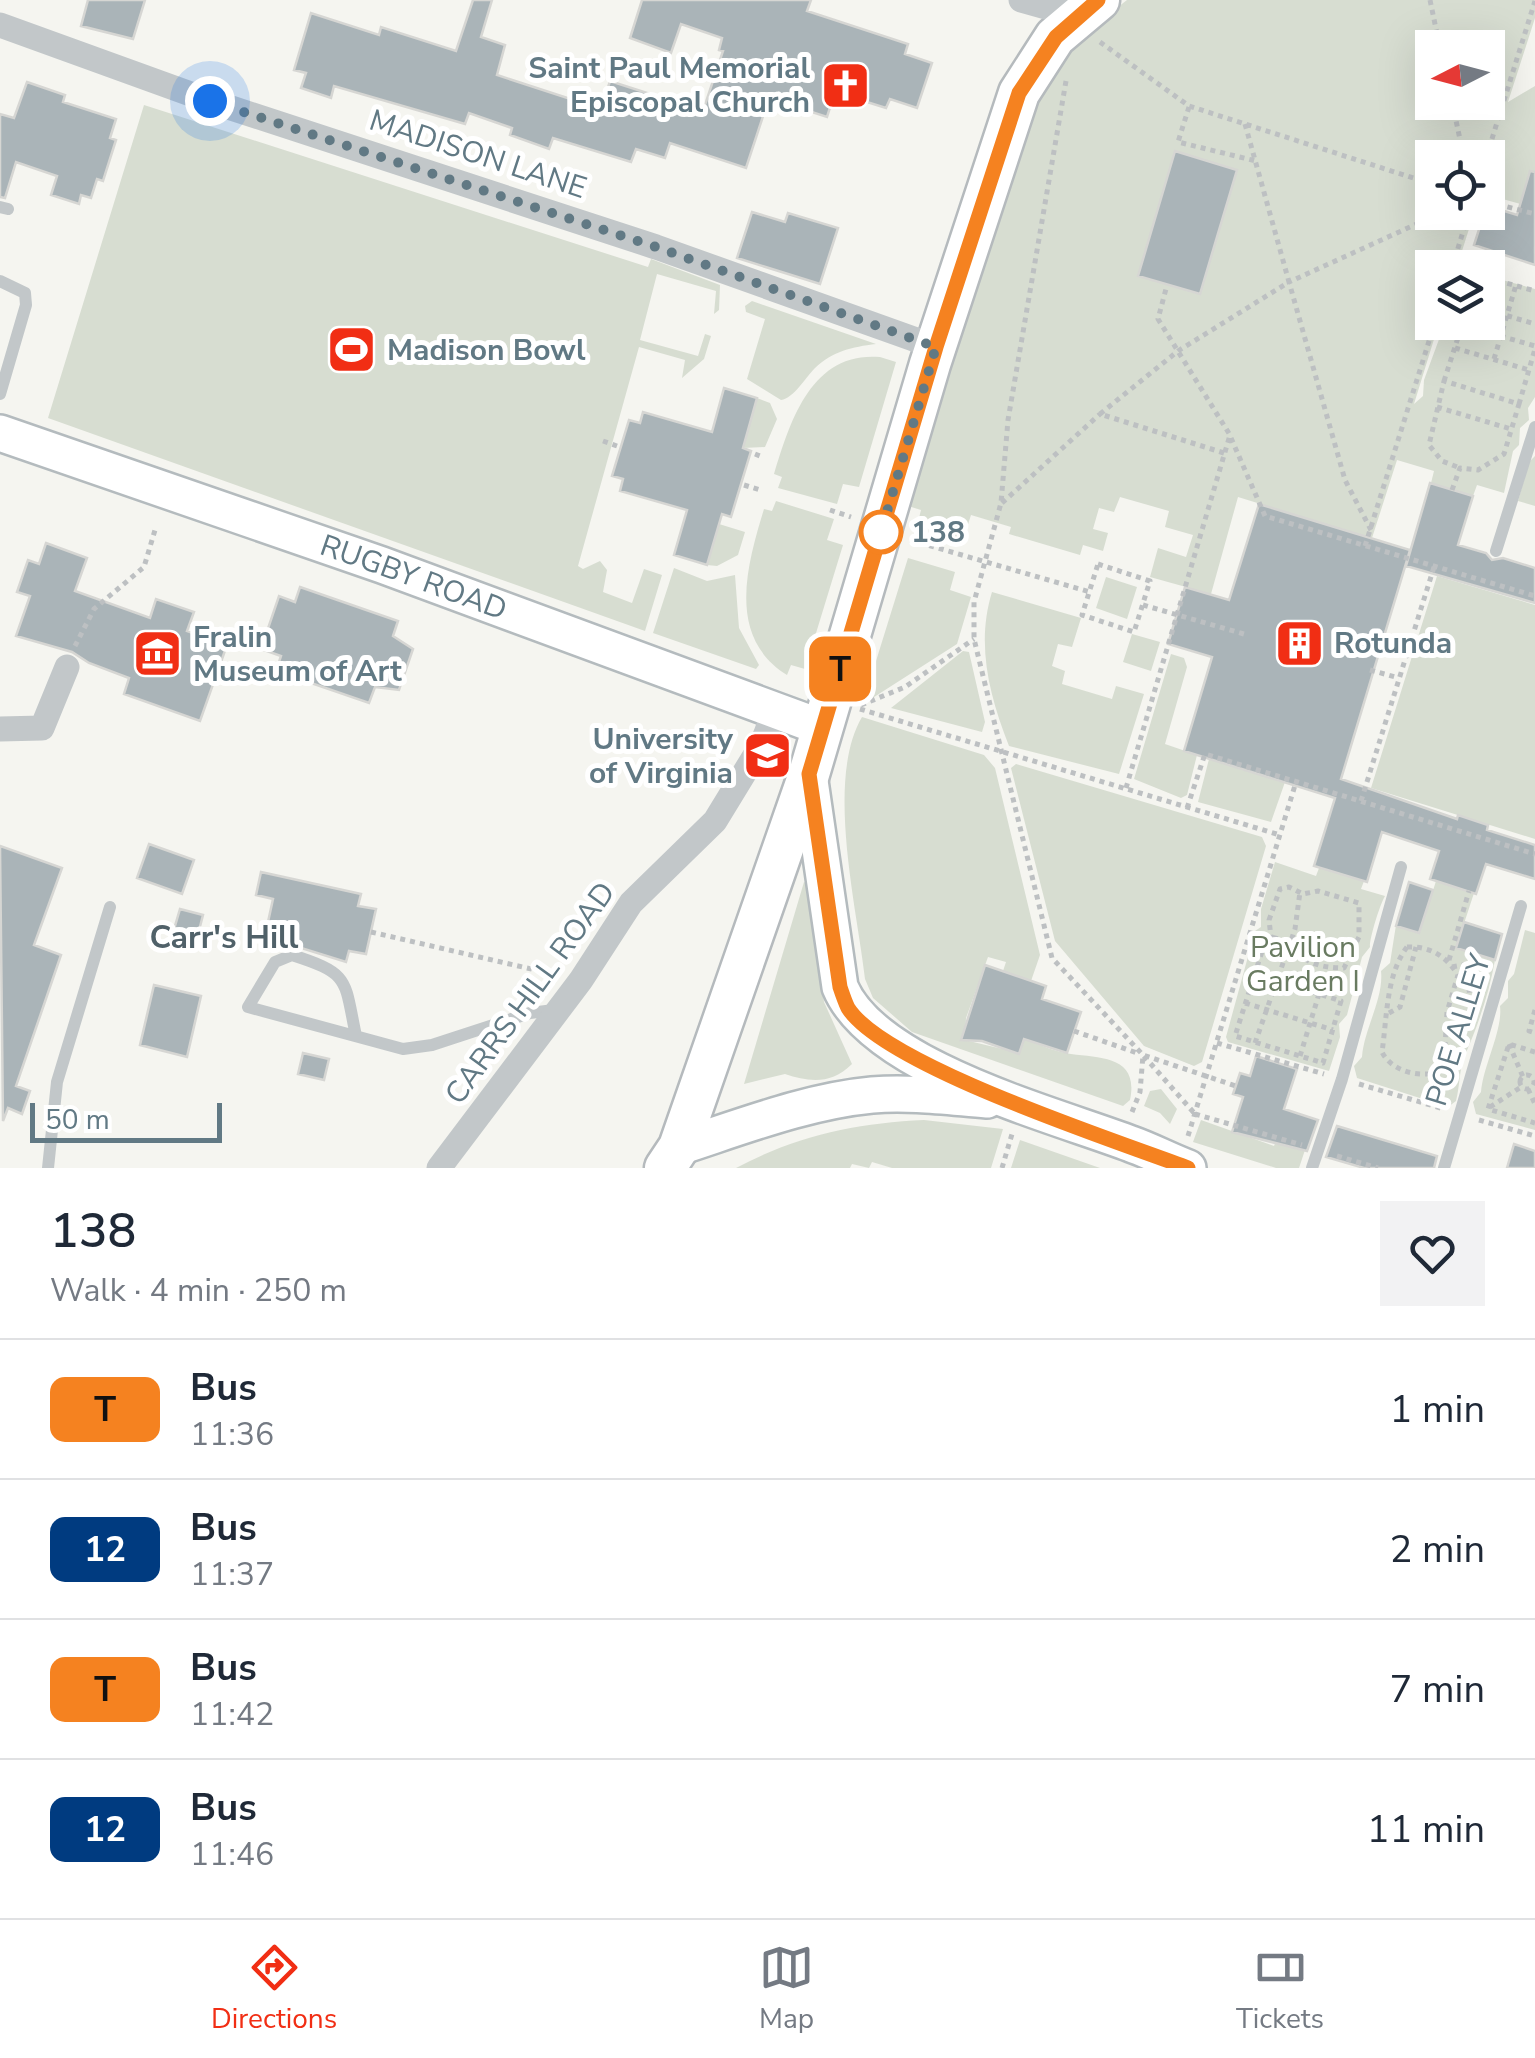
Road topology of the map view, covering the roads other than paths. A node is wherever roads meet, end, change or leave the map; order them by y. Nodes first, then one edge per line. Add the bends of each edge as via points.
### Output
1 (1022, 0) edge
2 (1088, 16) edge
3 (0, 25) edge
4 (0, 282) edge
5 (936, 347) junction
6 (0, 394) edge
7 (1535, 427) edge
8 (0, 433) edge
9 (1496, 550) dead end
10 (66, 667) road end
11 (775, 710) junction
12 (823, 728) junction
13 (0, 729) edge
14 (809, 774) junction
15 (1401, 866) dead end
16 (1521, 906) dead end
17 (110, 907) dead end
18 (557, 1010) junction
19 (356, 1036) junction
20 (888, 1043) junction
21 (866, 1096) junction
22 (1010, 1118) junction
23 (672, 1158) edge
24 (48, 1168) edge
25 (439, 1168) edge
26 (1188, 1168) edge
27 (1312, 1168) edge
28 (1444, 1168) edge

1 - 2 street
2 - 5 main road via 1032,67 1019,93
3 - 5 street, MADISON LANE
4 - 6 lane via 25,293 26,305
5 - 12 main road via 868,524
7 - 9 lane
8 - 11 street, RUGBY ROAD
10 - 13 street via 42,728
11 - 12 street, RUGBY ROAD
11 - 18 street, CARRS HILL ROAD via 714,821 631,903
12 - 14 main road
14 - 20 street via 840,987 849,1010
14 - 23 main road
15 - 27 lane
16 - 28 lane, POE ALLEY
17 - 24 lane via 57,1082
18 - 19 lane via 403,1049
18 - 25 street, CARRS HILL ROAD
19 - 19 lane via 302,1021 248,1006 276,962 292,955 340,976
20 - 21 street via 884,1081
20 - 22 street
21 - 22 street via 910,1093
21 - 23 street via 789,1113
22 - 26 street

